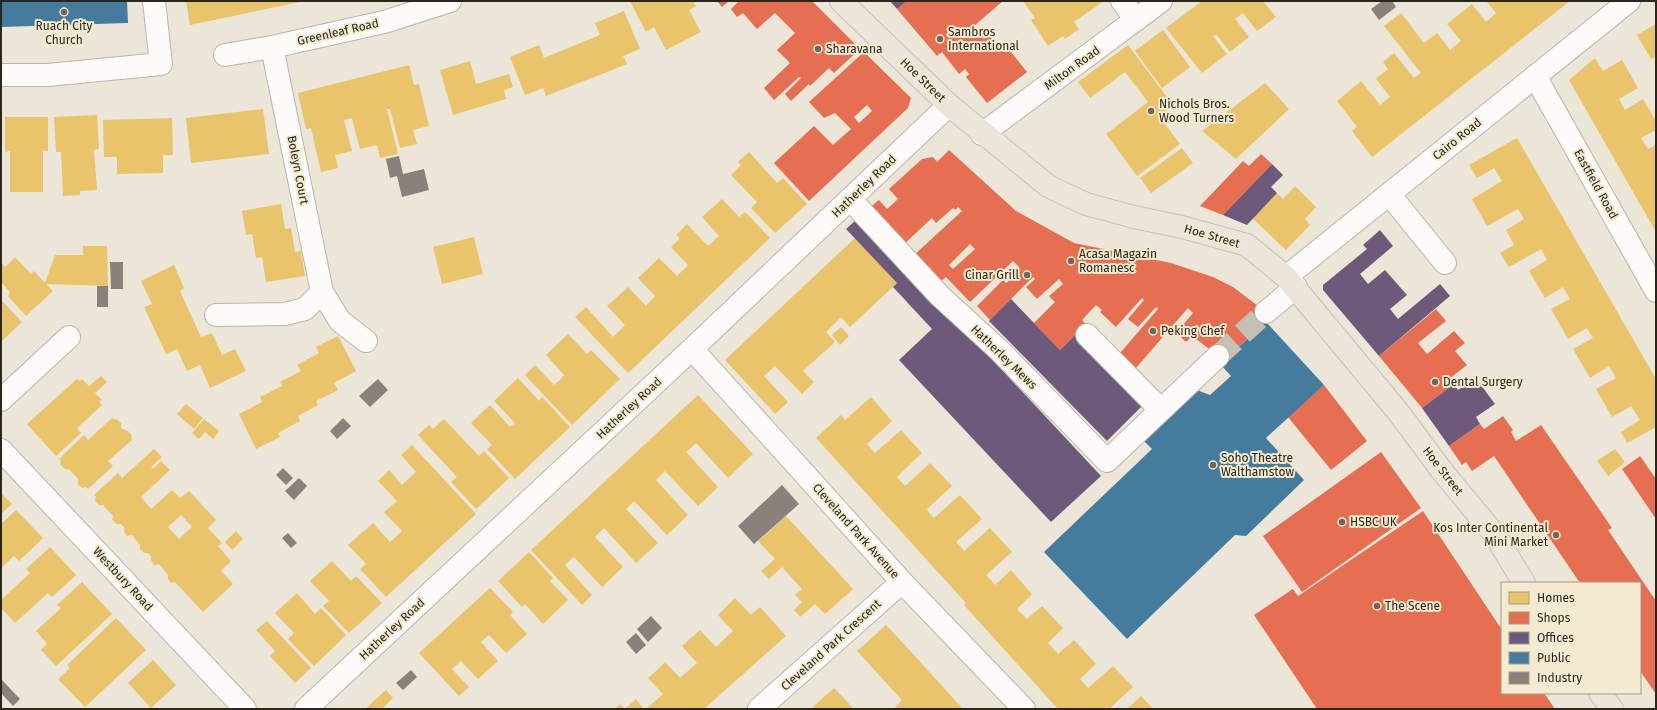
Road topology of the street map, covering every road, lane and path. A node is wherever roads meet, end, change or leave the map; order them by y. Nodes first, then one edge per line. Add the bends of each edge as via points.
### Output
1 (154, 1) edge
2 (450, 1) edge
3 (841, 1) edge
4 (1122, 1) edge
5 (1161, 1) edge
6 (1629, 1) edge
7 (1136, 20) junction
8 (272, 47) junction
9 (225, 55) dead end
10 (1, 75) edge
11 (1535, 76) junction
12 (949, 105) junction
13 (982, 134) junction
14 (1389, 194) junction
15 (850, 199) junction
16 (1445, 263) dead end
17 (1291, 282) junction
18 (1656, 291) edge
19 (322, 292) junction
20 (1266, 312) tunnel mouth
21 (216, 315) dead end
22 (1087, 335) dead end
23 (69, 337) dead end
24 (366, 341) dead end
25 (692, 349) junction
26 (1218, 356) tunnel mouth
27 (1, 400) edge
28 (1161, 410) junction
29 (1, 450) edge
30 (902, 582) junction
31 (1523, 582) edge
32 (1601, 694) edge
33 (245, 709) edge
34 (306, 709) edge
35 (759, 709) edge
36 (1024, 709) edge
37 (1612, 709) edge

1 - 10 street via 160,64 48,75
2 - 8 street, Greenleaf Road via 384,22
3 - 12 main road, Hoe Street
4 - 7 street
5 - 7 street, Milton Road
6 - 11 street, Cairo Road
7 - 13 street, Milton Road
8 - 9 street, Greenleaf Road
8 - 19 street, Boleyn Court
11 - 14 street, Cairo Road
11 - 18 street, Eastfield Road
12 - 13 main road, Hoe Street
12 - 15 street, Hatherley Road
13 - 17 main road, Hoe Street via 1048,186 1086,204 1246,245
14 - 16 street
14 - 17 street, Cairo Road
15 - 25 street, Hatherley Road
15 - 28 street, Hatherley Mews via 940,296 1000,351 1106,461
17 - 20 street
17 - 31 main road, Hoe Street via 1495,535
19 - 21 street via 304,308 285,314
19 - 24 street, Boleyn Court via 340,321
22 - 28 street
23 - 27 street
25 - 30 street, Cleveland Park Avenue
25 - 34 street, Hatherley Road
26 - 28 street, Hatherley Mews
29 - 33 street, Westbury Road
30 - 35 street, Cleveland Park Crescent
30 - 36 street, Cleveland Park Avenue
32 - 37 main road

